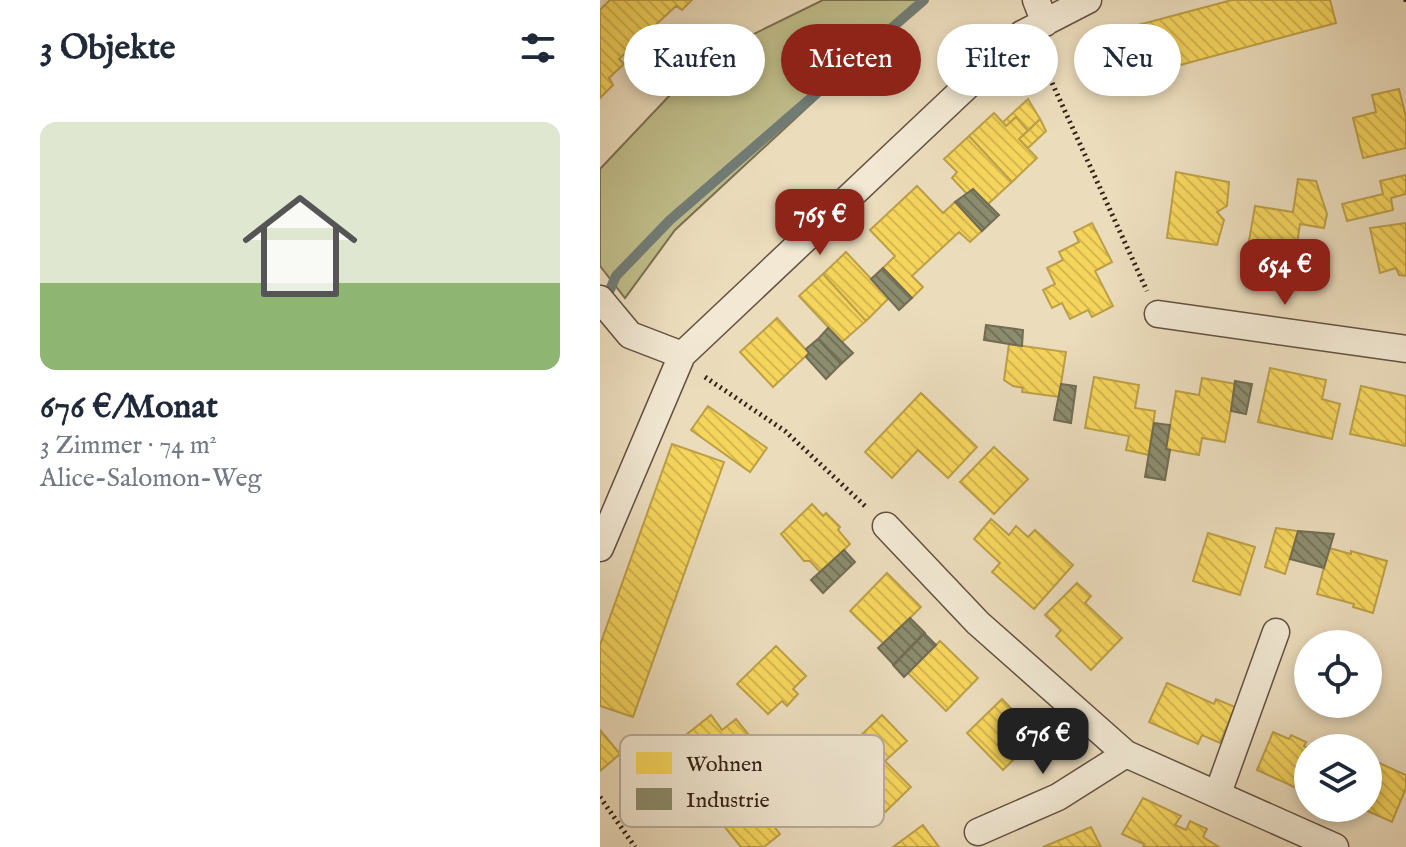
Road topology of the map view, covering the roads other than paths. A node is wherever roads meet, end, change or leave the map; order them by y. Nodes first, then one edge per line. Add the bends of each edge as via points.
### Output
1 (1088, 0) edge
2 (1040, 11) edge
3 (608, 308) edge
4 (1158, 314) road end
5 (1406, 349) edge
6 (682, 355) junction
7 (886, 526) road end
8 (600, 548) edge
9 (1276, 632) dead end
10 (1126, 754) junction
11 (1218, 793) junction
12 (978, 832) dead end
13 (1335, 847) edge

1 - 2 street
2 - 6 street via 1022,34
3 - 6 street via 630,335
4 - 5 street
6 - 8 street
7 - 10 street via 978,623
9 - 11 street
10 - 11 street
10 - 12 street via 1058,797
11 - 13 street

